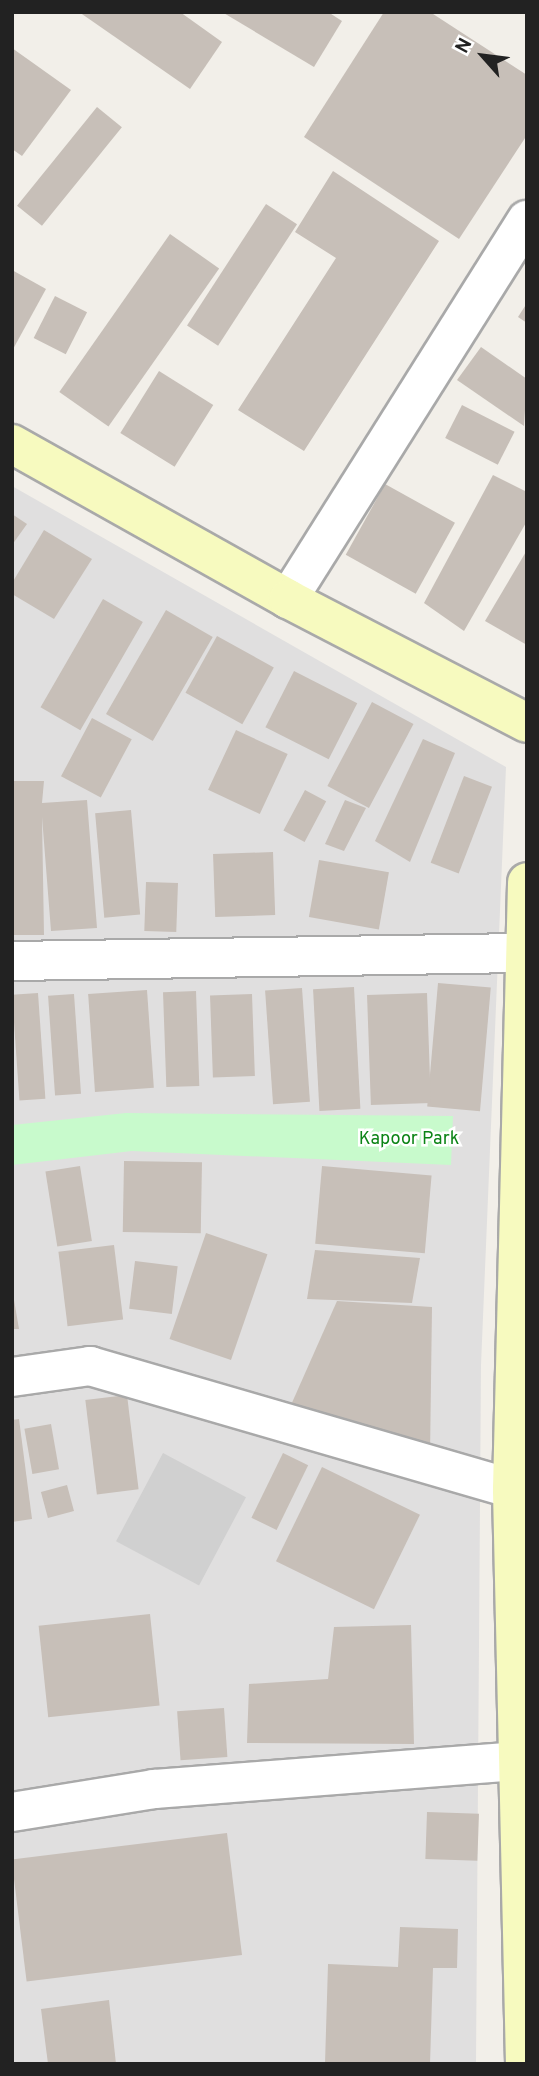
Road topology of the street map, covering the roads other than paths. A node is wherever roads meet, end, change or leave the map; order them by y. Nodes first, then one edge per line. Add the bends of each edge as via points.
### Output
1 (527, 220) edge
2 (12, 444) edge
3 (288, 599) junction
4 (527, 723) edge
5 (527, 882) edge
6 (523, 953) junction
7 (12, 961) edge
8 (523, 1137) edge
9 (12, 1377) edge
10 (512, 1489) junction
11 (517, 1761) junction
12 (12, 1812) edge
13 (525, 2064) edge

1 - 3 street
2 - 3 main road
3 - 4 main road
5 - 6 main road
6 - 7 street
6 - 8 main road
8 - 10 main road
9 - 10 street via 90,1366
10 - 11 main road
11 - 12 street via 154,1789
11 - 13 main road

